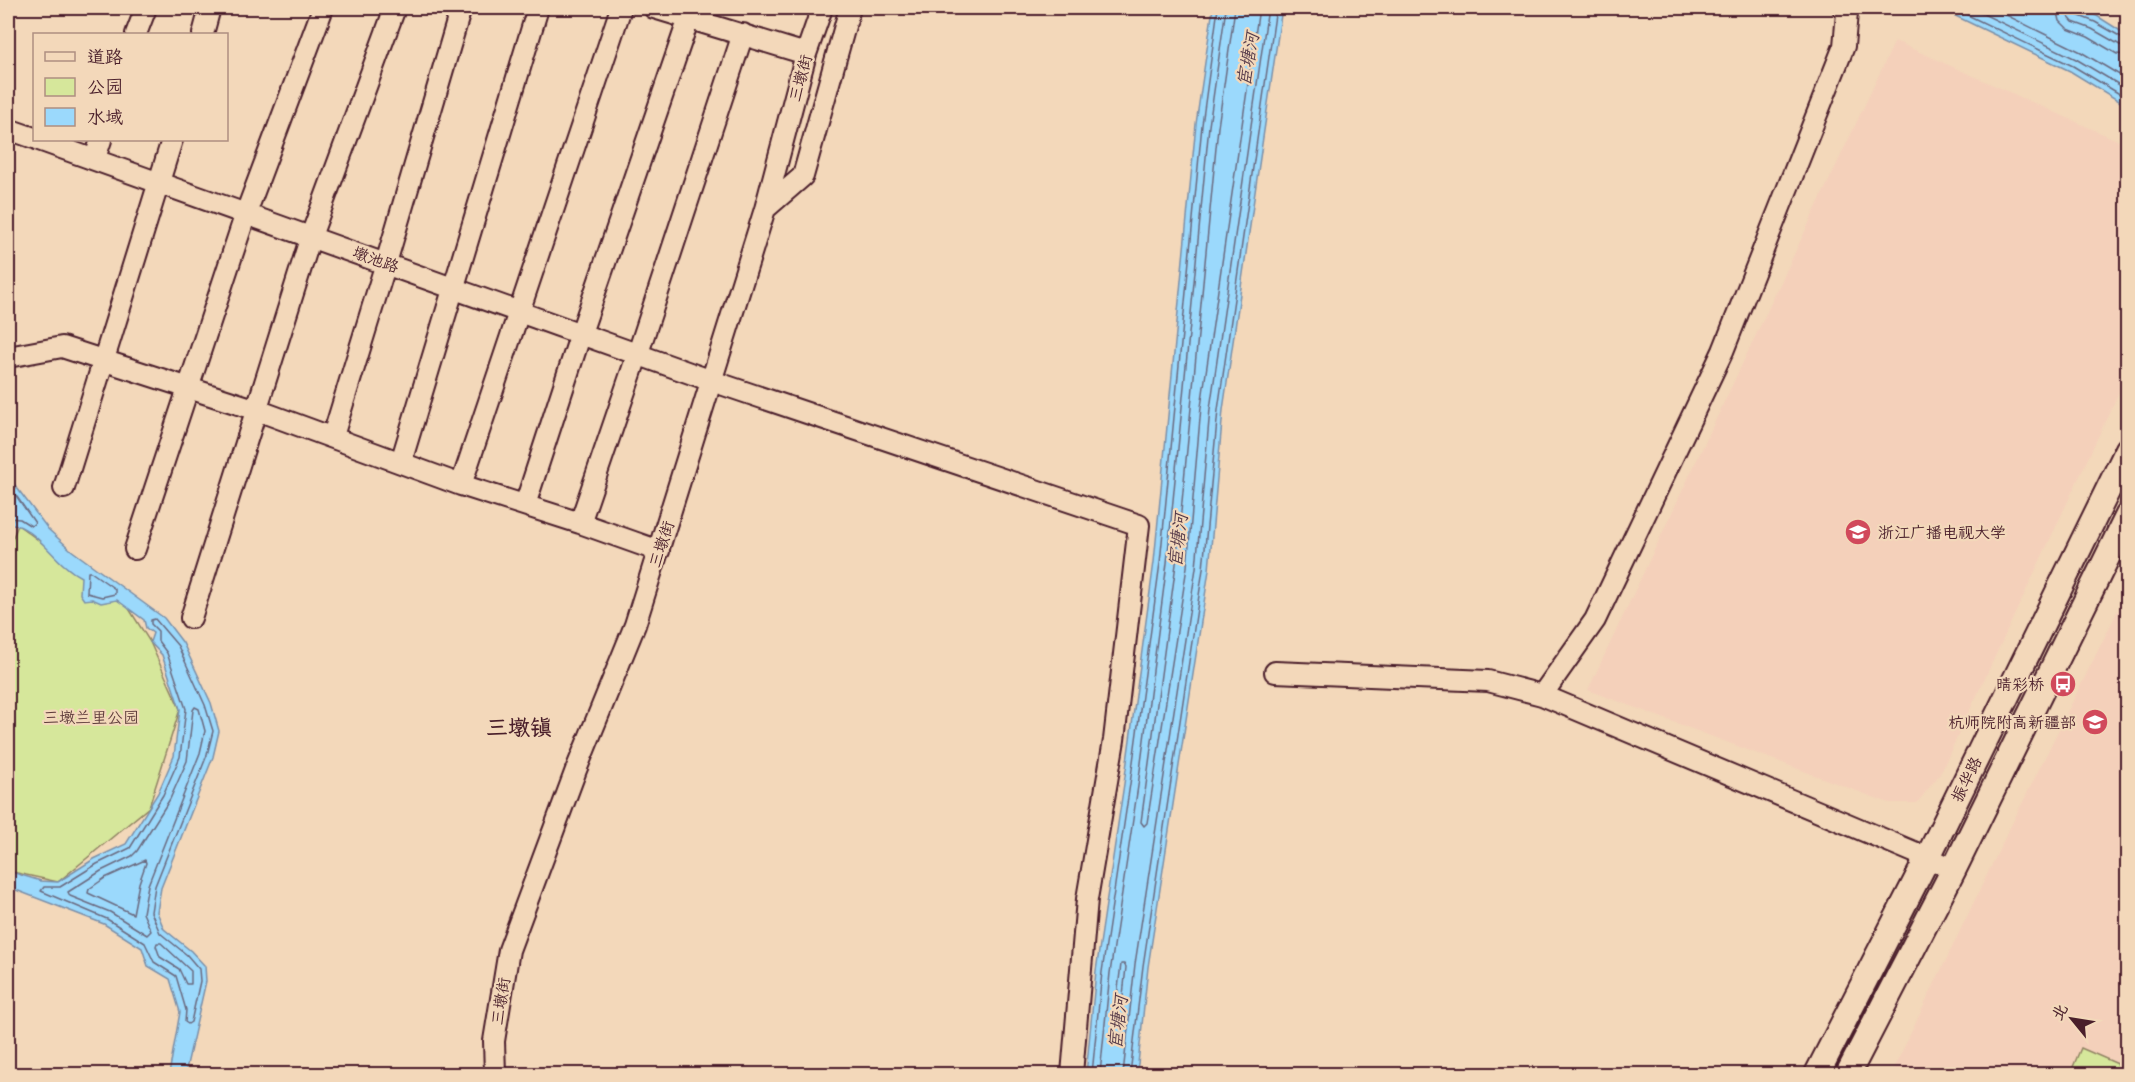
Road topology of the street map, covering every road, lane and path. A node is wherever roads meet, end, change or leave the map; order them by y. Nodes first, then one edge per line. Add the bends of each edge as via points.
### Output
1 (146, 8) edge
2 (210, 8) edge
3 (323, 8) edge
4 (395, 8) edge
5 (461, 8) edge
6 (538, 8) edge
7 (621, 8) edge
8 (654, 8) edge
9 (822, 8) edge
10 (850, 8) edge
11 (1843, 8) edge
12 (689, 18) junction
13 (136, 33) edge
14 (203, 33) edge
15 (743, 34) junction
16 (806, 54) junction
17 (8, 129) edge
18 (33, 138) edge
19 (42, 141) edge
20 (101, 141) edge
21 (172, 141) edge
22 (94, 158) junction
23 (160, 182) junction
24 (765, 209) junction
25 (246, 213) junction
26 (311, 236) junction
27 (386, 263) junction
28 (452, 286) junction
29 (521, 312) junction
30 (581, 333) junction
31 (638, 353) junction
32 (8, 357) edge
33 (104, 360) junction
34 (712, 381) junction
35 (189, 387) junction
36 (257, 410) junction
37 (333, 436) junction
38 (2127, 449) edge
39 (401, 462) junction
40 (461, 485) junction
41 (64, 488) dead end
42 (525, 505) junction
43 (2127, 514) edge
44 (580, 523) junction
45 (135, 549) dead end
46 (659, 551) junction
47 (191, 618) dead end
48 (1275, 672) dead end
49 (1542, 695) junction
50 (1927, 859) junction
51 (1954, 869) junction
52 (495, 1074) edge
53 (1071, 1074) edge
54 (1817, 1074) edge
55 (1848, 1074) edge

1 - 13 street
2 - 14 street
3 - 25 street
4 - 26 street
5 - 27 street
6 - 28 street
7 - 29 street
8 - 12 street
9 - 16 street, 三墩街
10 - 24 street via 803,176
11 - 49 street via 1844,46 1723,351 1596,620
12 - 15 street
12 - 30 street
15 - 16 street
15 - 31 street
16 - 24 street, 三墩街
17 - 18 street
19 - 22 street, 墩池路
20 - 22 street
21 - 23 street
22 - 23 street, 墩池路
23 - 25 street, 墩池路
23 - 33 street
24 - 34 street, 三墩街
25 - 26 street, 墩池路
25 - 35 street
26 - 27 street, 墩池路
26 - 36 street
27 - 28 street, 墩池路
27 - 37 street
28 - 29 street, 墩池路
28 - 39 street
29 - 30 street, 墩池路
29 - 40 street
30 - 31 street, 墩池路
30 - 42 street
31 - 34 street, 墩池路
31 - 44 street
32 - 33 street via 62,347
33 - 35 street
33 - 41 street
34 - 46 street, 三墩街
34 - 53 street, 墩池路 via 1139,525 1114,741 1087,899
35 - 36 street
35 - 45 street
36 - 37 street
36 - 47 street
37 - 39 street
38 - 50 main road, 振华路
39 - 40 street
40 - 42 street
42 - 44 street
43 - 51 main road, 振华路
44 - 46 street
46 - 52 street, 三墩街 via 509,950 494,1041
48 - 49 street via 1488,681
49 - 50 street
50 - 51 street
50 - 54 main road, 振华路
51 - 55 main road, 振华路

